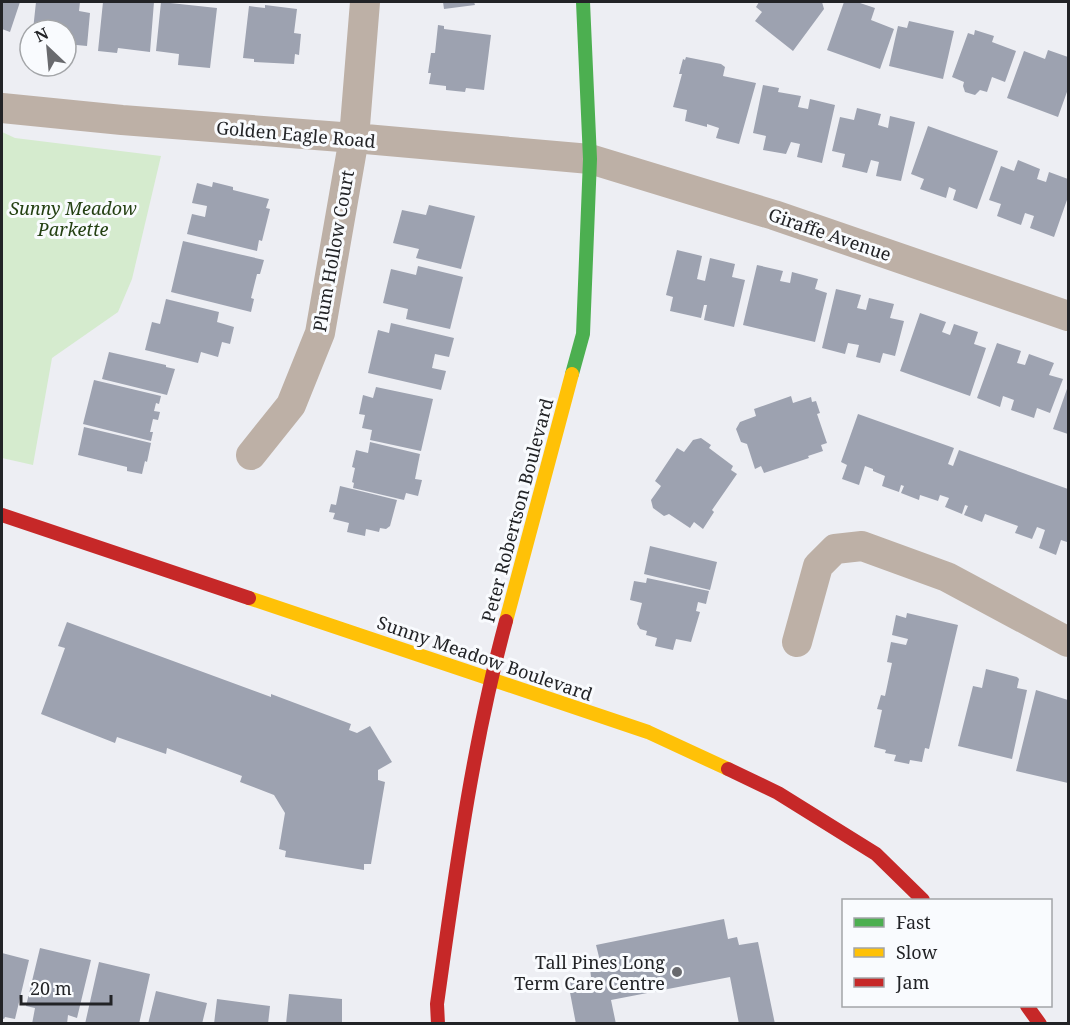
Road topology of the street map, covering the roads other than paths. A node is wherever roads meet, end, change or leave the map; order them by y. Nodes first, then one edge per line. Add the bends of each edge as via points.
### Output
1 (364, 2) edge
2 (583, 2) edge
3 (2, 108) edge
4 (354, 138) junction
5 (590, 159) junction
6 (1068, 316) edge
7 (251, 454) dead end
8 (2, 515) edge
9 (797, 642) dead end
10 (1068, 642) edge
11 (490, 679) junction
12 (922, 899) edge
13 (1029, 1007) edge
14 (438, 1023) edge
15 (1040, 1023) edge

1 - 4 street, Plum Hollow Court
2 - 5 street, Peter Robertson Boulevard
3 - 4 street, Golden Eagle Road
4 - 5 street, Golden Eagle Road
4 - 7 street, Plum Hollow Court via 320,333 291,405
5 - 6 street, Giraffe Avenue via 774,215
5 - 11 street, Peter Robertson Boulevard via 583,334
8 - 11 street, Sunny Meadow Boulevard
9 - 10 street via 819,566 835,549 862,546 947,578
11 - 12 street, Sunny Meadow Boulevard via 648,732 778,793 876,854
11 - 14 street, Peter Robertson Boulevard via 455,878 437,1004
13 - 15 street

